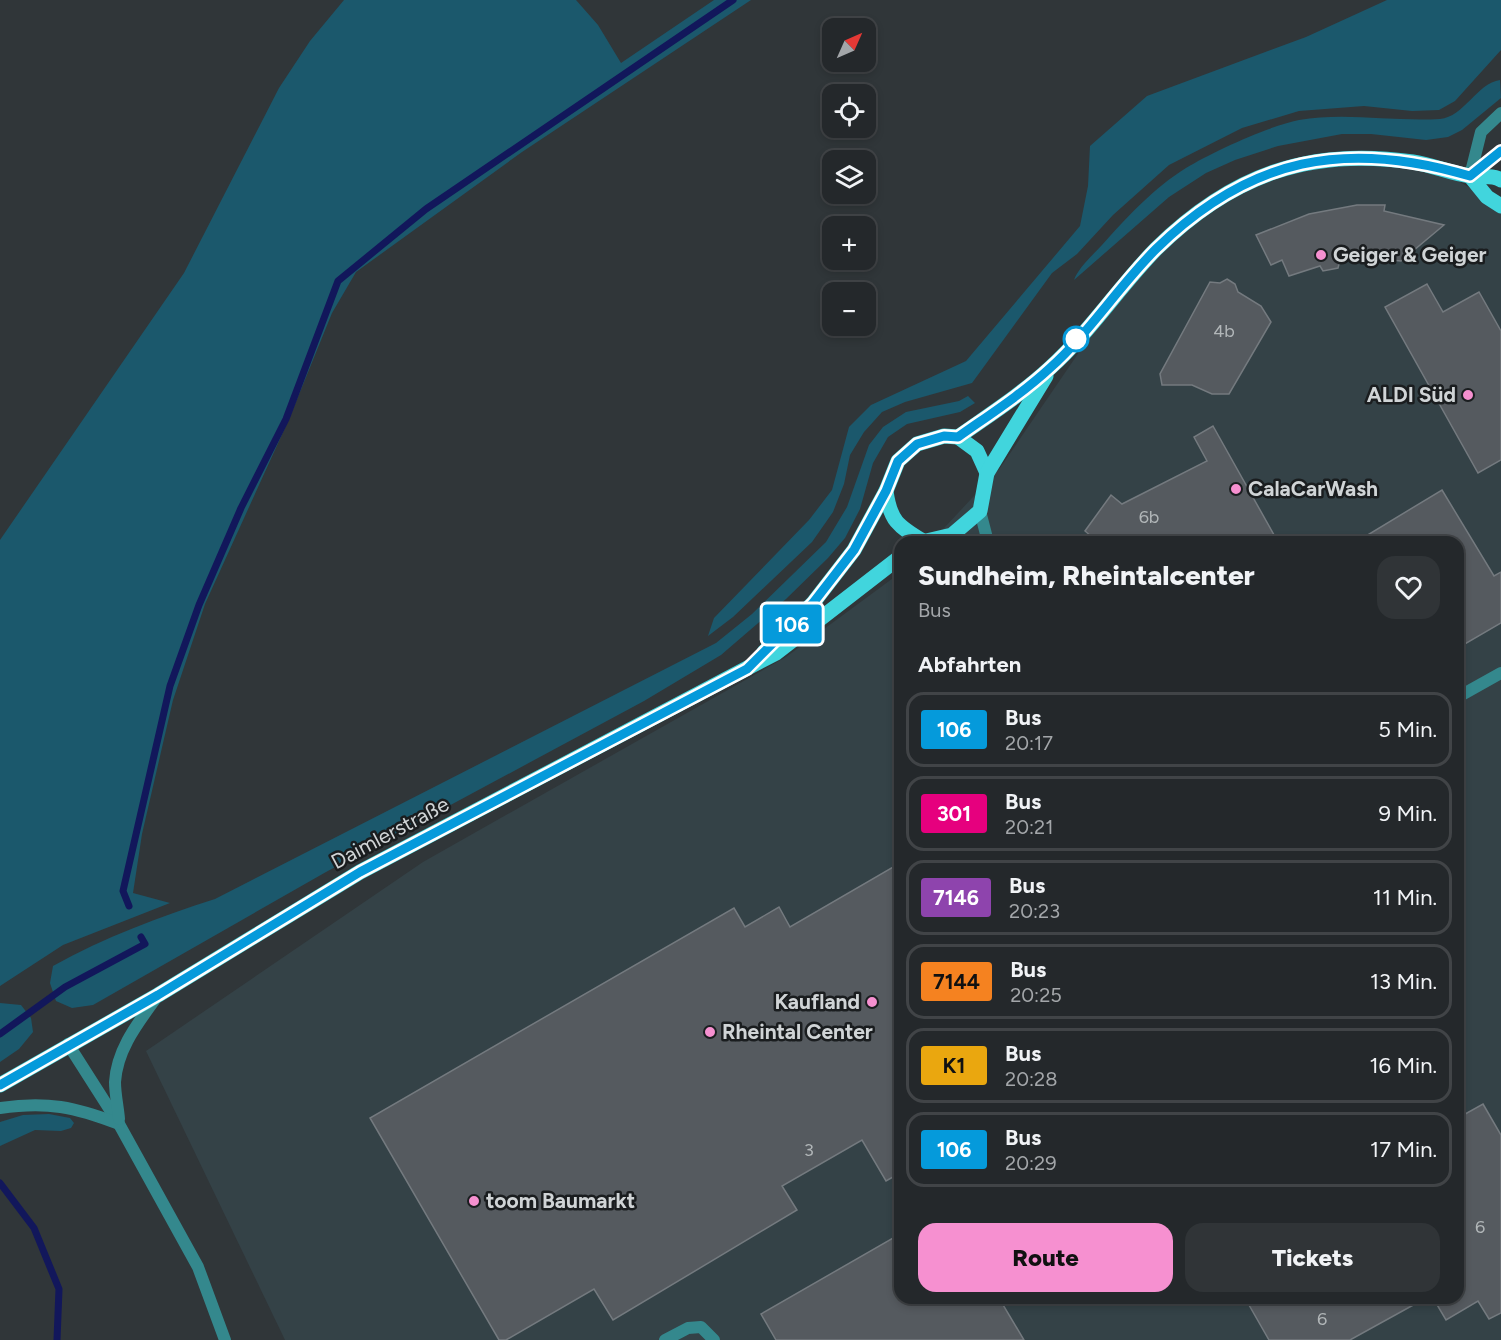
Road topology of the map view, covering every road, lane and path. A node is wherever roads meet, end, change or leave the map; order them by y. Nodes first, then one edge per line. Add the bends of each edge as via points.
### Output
1 (1501, 113) edge
2 (1501, 151) edge
3 (1470, 176) junction
4 (1501, 180) edge
5 (1501, 207) edge
6 (1050, 368) junction
7 (958, 437) junction
8 (987, 473) junction
9 (886, 491) junction
10 (980, 511) junction
11 (914, 536) edge
12 (956, 536) edge
13 (986, 536) edge
14 (894, 561) edge
15 (747, 669) junction
16 (1501, 673) edge
17 (1464, 694) edge
18 (158, 995) junction
19 (68, 1044) junction
20 (0, 1085) edge
21 (0, 1108) edge
22 (119, 1124) junction
23 (225, 1340) edge
24 (665, 1340) edge
25 (714, 1340) edge

1 - 3 street via 1481,132
2 - 3 street
3 - 4 main road, Daimlerstraße
3 - 5 main road
3 - 6 main road, Daimlerstraße via 1429,164 1379,157 1327,159 1268,172 1203,210 1157,249
6 - 7 main road, Daimlerstraße
6 - 8 main road, Daimlerstraße
7 - 8 main road via 977,451
7 - 9 main road, Daimlerstraße via 944,436 917,444 898,461
8 - 10 main road, Daimlerstraße
9 - 11 main road via 889,512 900,527
9 - 15 main road, Daimlerstraße via 854,550 813,603
10 - 12 main road
10 - 13 street
14 - 15 main road, Daimlerstraße via 776,653
15 - 18 main road, Daimlerstraße via 360,872
16 - 17 street
18 - 19 main road, Daimlerstraße
18 - 22 street via 132,1031 121,1055 115,1082
19 - 20 main road, Daimlerstraße
19 - 22 street
21 - 22 street via 35,1103 84,1110
22 - 23 street via 198,1267
24 - 25 street via 688,1328 701,1327

